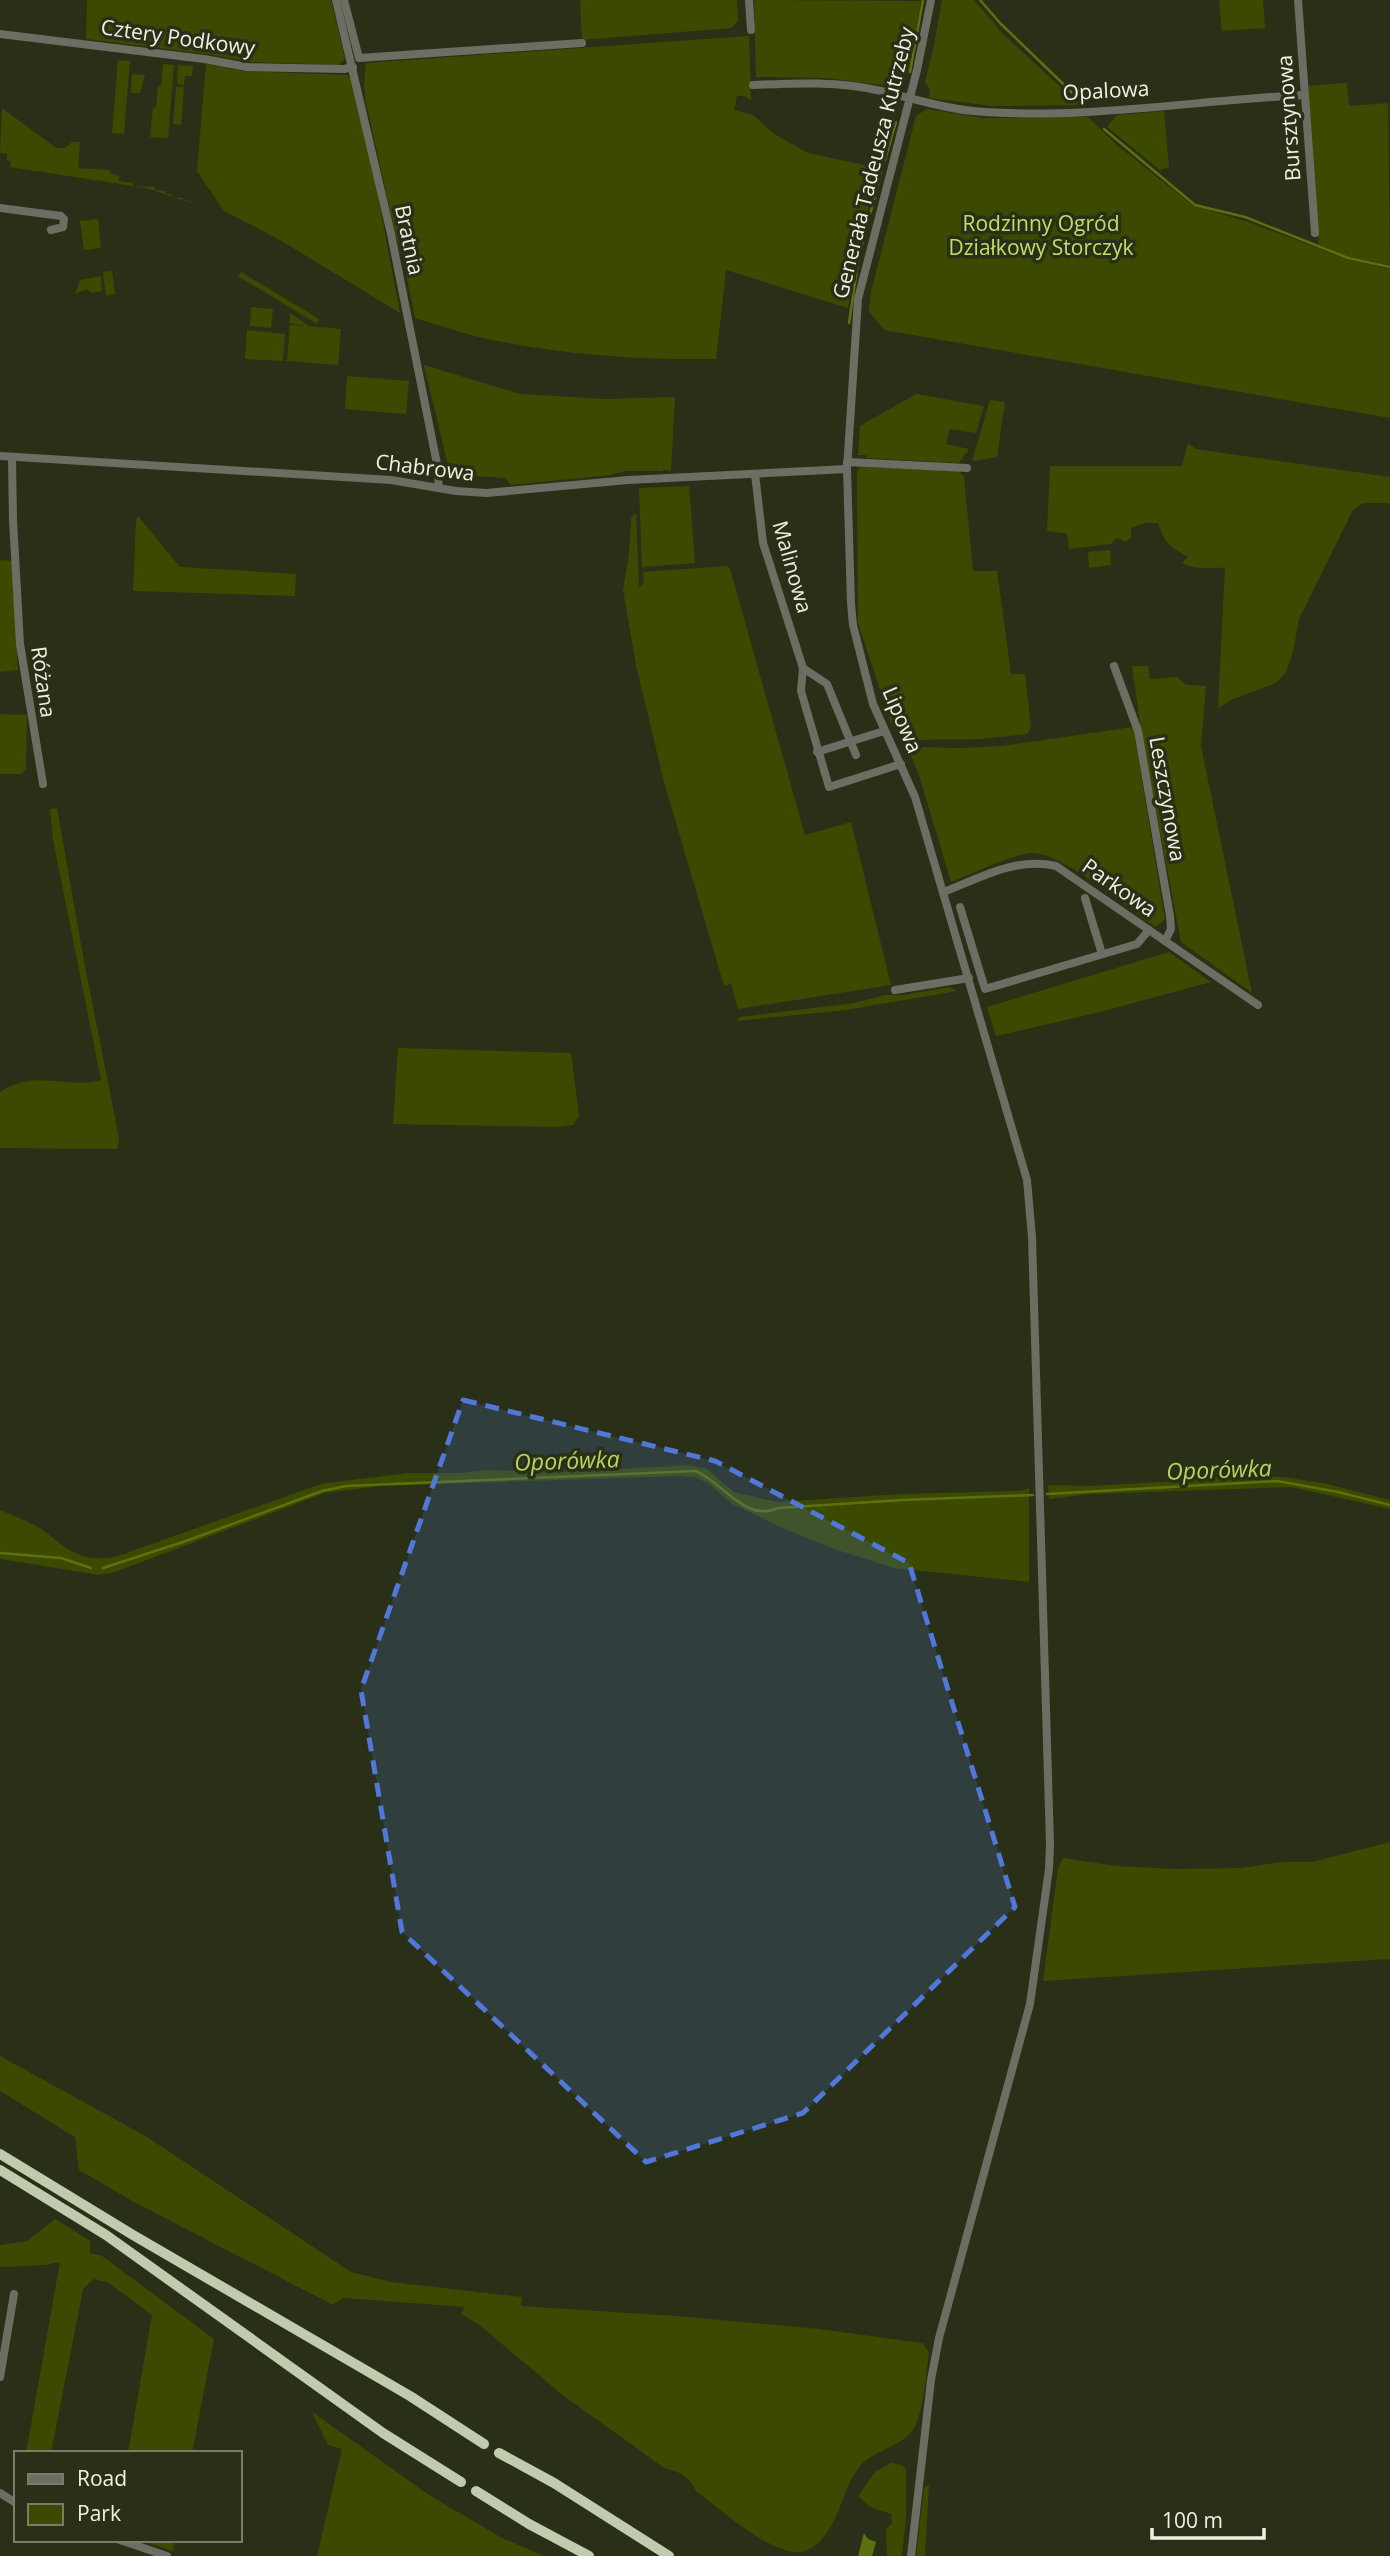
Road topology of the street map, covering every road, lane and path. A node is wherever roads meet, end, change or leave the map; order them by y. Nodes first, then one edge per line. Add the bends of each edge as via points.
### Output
1 (336, 0) edge
2 (344, 0) edge
3 (749, 0) edge
4 (930, 0) edge
5 (1298, 0) edge
6 (751, 30) dead end
7 (0, 34) edge
8 (582, 43) dead end
9 (352, 67) junction
10 (753, 85) dead end
11 (1305, 95) junction
12 (909, 99) junction
13 (0, 208) edge
14 (51, 230) dead end
15 (1315, 233) dead end
16 (0, 456) edge
17 (12, 457) junction
18 (847, 464) junction
19 (967, 468) dead end
20 (755, 474) junction
21 (438, 488) junction
22 (1114, 666) dead end
23 (803, 668) junction
24 (884, 731) junction
25 (851, 741) junction
26 (817, 752) junction
27 (856, 755) dead end
28 (901, 764) junction
29 (43, 784) dead end
30 (944, 892) junction
31 (1085, 898) dead end
32 (960, 907) dead end
33 (1149, 930) junction
34 (1166, 941) junction
35 (1102, 954) junction
36 (970, 981) junction
37 (895, 990) dead end
38 (1258, 1005) dead end
39 (0, 2154) edge
40 (0, 2170) edge
41 (14, 2294) dead end
42 (0, 2377) edge
43 (484, 2444) dead end
44 (499, 2453) dead end
45 (461, 2482) dead end
46 (476, 2491) dead end
47 (126, 2542) edge
48 (167, 2556) edge
49 (589, 2556) edge
50 (669, 2556) edge
51 (911, 2556) edge

1 - 9 street, Bratnia
2 - 8 street via 359,58
3 - 6 street
4 - 12 street, Generała Tadeusza Kutrzeby
5 - 11 street, Bursztynowa
7 - 9 street, Cztery Podkowy via 247,66
9 - 21 street, Bratnia via 391,234 439,474
10 - 12 street, Opalowa via 819,83
11 - 12 street, Opalowa via 1116,110 1021,112 984,112
11 - 15 street, Bursztynowa
12 - 18 street, Generała Tadeusza Kutrzeby via 858,299
13 - 14 street via 61,216 64,227
16 - 17 street, Chabrowa
17 - 21 street, Chabrowa via 391,480
17 - 29 street, Różana via 20,644
18 - 19 street, Chabrowa
18 - 20 street, Chabrowa
18 - 24 street, Lipowa via 853,625
20 - 21 street, Chabrowa via 508,492
20 - 23 street, Malinowa via 763,543
22 - 34 street, Leszczynowa via 1138,731 1170,916
23 - 25 street via 827,684
23 - 26 street, Malinowa via 801,691
24 - 25 street
24 - 28 street, Lipowa
25 - 26 street
25 - 27 street
26 - 28 street, Malinowa via 829,788
28 - 30 street, Lipowa
30 - 33 street, Parkowa via 1014,865 1047,864
30 - 36 street, Lipowa
31 - 35 street
32 - 35 street via 985,989
33 - 34 street, Parkowa
33 - 35 street via 1137,944
34 - 38 street, Parkowa
36 - 37 street
36 - 51 street, Lipowa via 1029,1197 1050,1852 1030,2004 930,2380
39 - 43 highway
40 - 45 highway via 106,2235 383,2434
41 - 42 street
44 - 50 highway
46 - 49 highway
47 - 48 street

